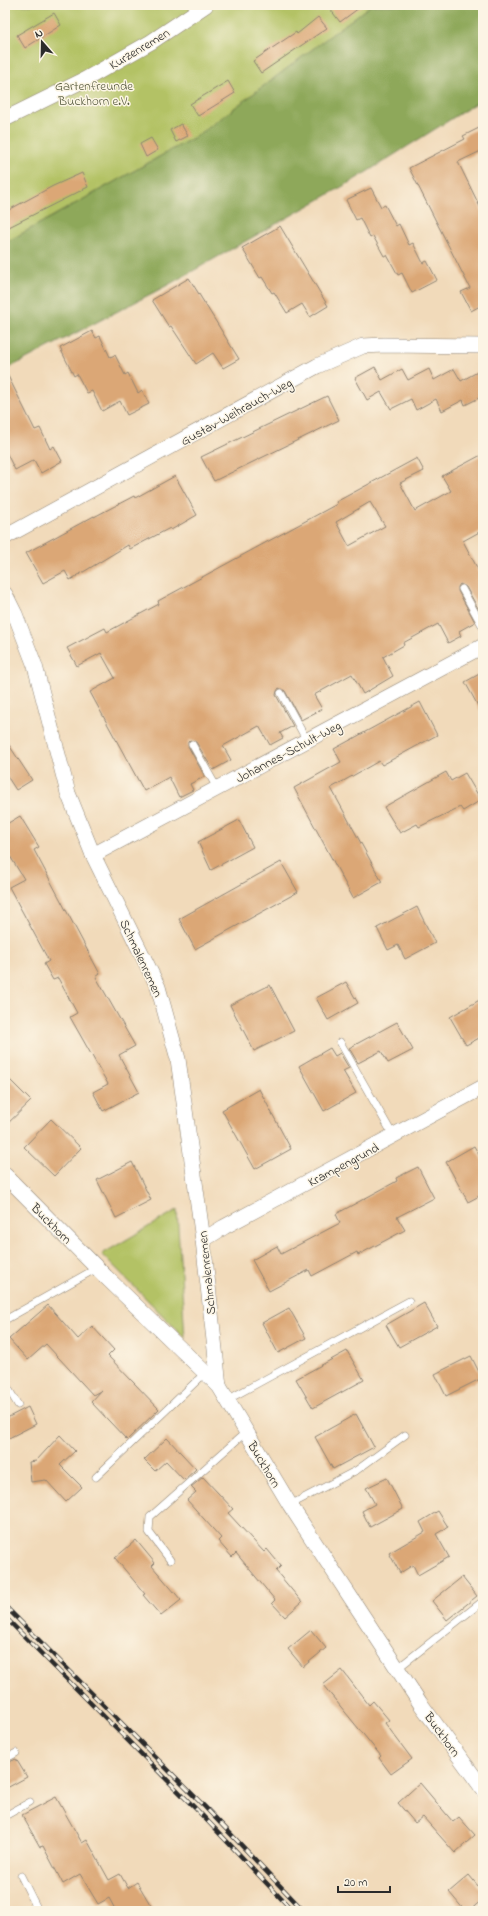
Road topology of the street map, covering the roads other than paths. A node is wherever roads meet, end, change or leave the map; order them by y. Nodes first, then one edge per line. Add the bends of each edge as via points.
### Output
1 (206, 5) edge
2 (5, 119) edge
3 (483, 346) edge
4 (5, 537) edge
5 (462, 589) dead end
6 (5, 594) edge
7 (10, 617) edge
8 (483, 626) edge
9 (483, 646) edge
10 (281, 693) dead end
11 (307, 741) junction
12 (192, 744) dead end
13 (217, 788) junction
14 (93, 855) junction
15 (340, 1042) dead end
16 (483, 1087) edge
17 (394, 1137) junction
18 (5, 1175) edge
19 (202, 1240) junction
20 (98, 1268) junction
21 (409, 1302) dead end
22 (5, 1320) edge
23 (205, 1373) junction
24 (5, 1382) edge
25 (219, 1386) junction
26 (227, 1400) junction
27 (18, 1405) dead end
28 (246, 1432) junction
29 (405, 1435) dead end
30 (96, 1477) dead end
31 (290, 1505) junction
32 (170, 1560) dead end
33 (483, 1601) edge
34 (398, 1668) junction
35 (16, 1753) dead end
36 (5, 1759) edge
37 (483, 1789) edge
38 (30, 1802) dead end
39 (5, 1816) edge
40 (21, 1876) dead end
41 (28, 1911) edge

1 - 2 street, Kurzenremen via 151,42 84,80
3 - 4 street, Gustav-Weihrauch-Weg via 363,346 317,366
5 - 8 lane
6 - 7 street, Schmalenremen
7 - 14 street, Schmalenremen via 35,666 68,793
9 - 11 street, Johannes-Schult-Weg
10 - 11 lane
11 - 13 street, Johannes-Schult-Weg
12 - 13 lane
13 - 14 street, Johannes-Schult-Weg
14 - 19 street, Schmalenremen via 158,987 178,1059
15 - 17 lane
16 - 17 street, Krampengrund
17 - 19 street, Krampengrund
18 - 20 street, Buckhorn
19 - 25 street, Schmalenremen
20 - 22 lane
20 - 23 street, Buckhorn
21 - 26 lane
23 - 25 street, Buckhorn
23 - 30 lane
24 - 27 lane
25 - 26 street, Buckhorn
26 - 28 street, Buckhorn
28 - 31 street, Buckhorn
28 - 32 lane via 150,1517 150,1532
29 - 31 lane via 357,1470
31 - 34 street, Buckhorn
33 - 34 lane
34 - 37 street, Buckhorn via 420,1703
35 - 36 lane
38 - 39 lane
40 - 41 lane via 36,1906

